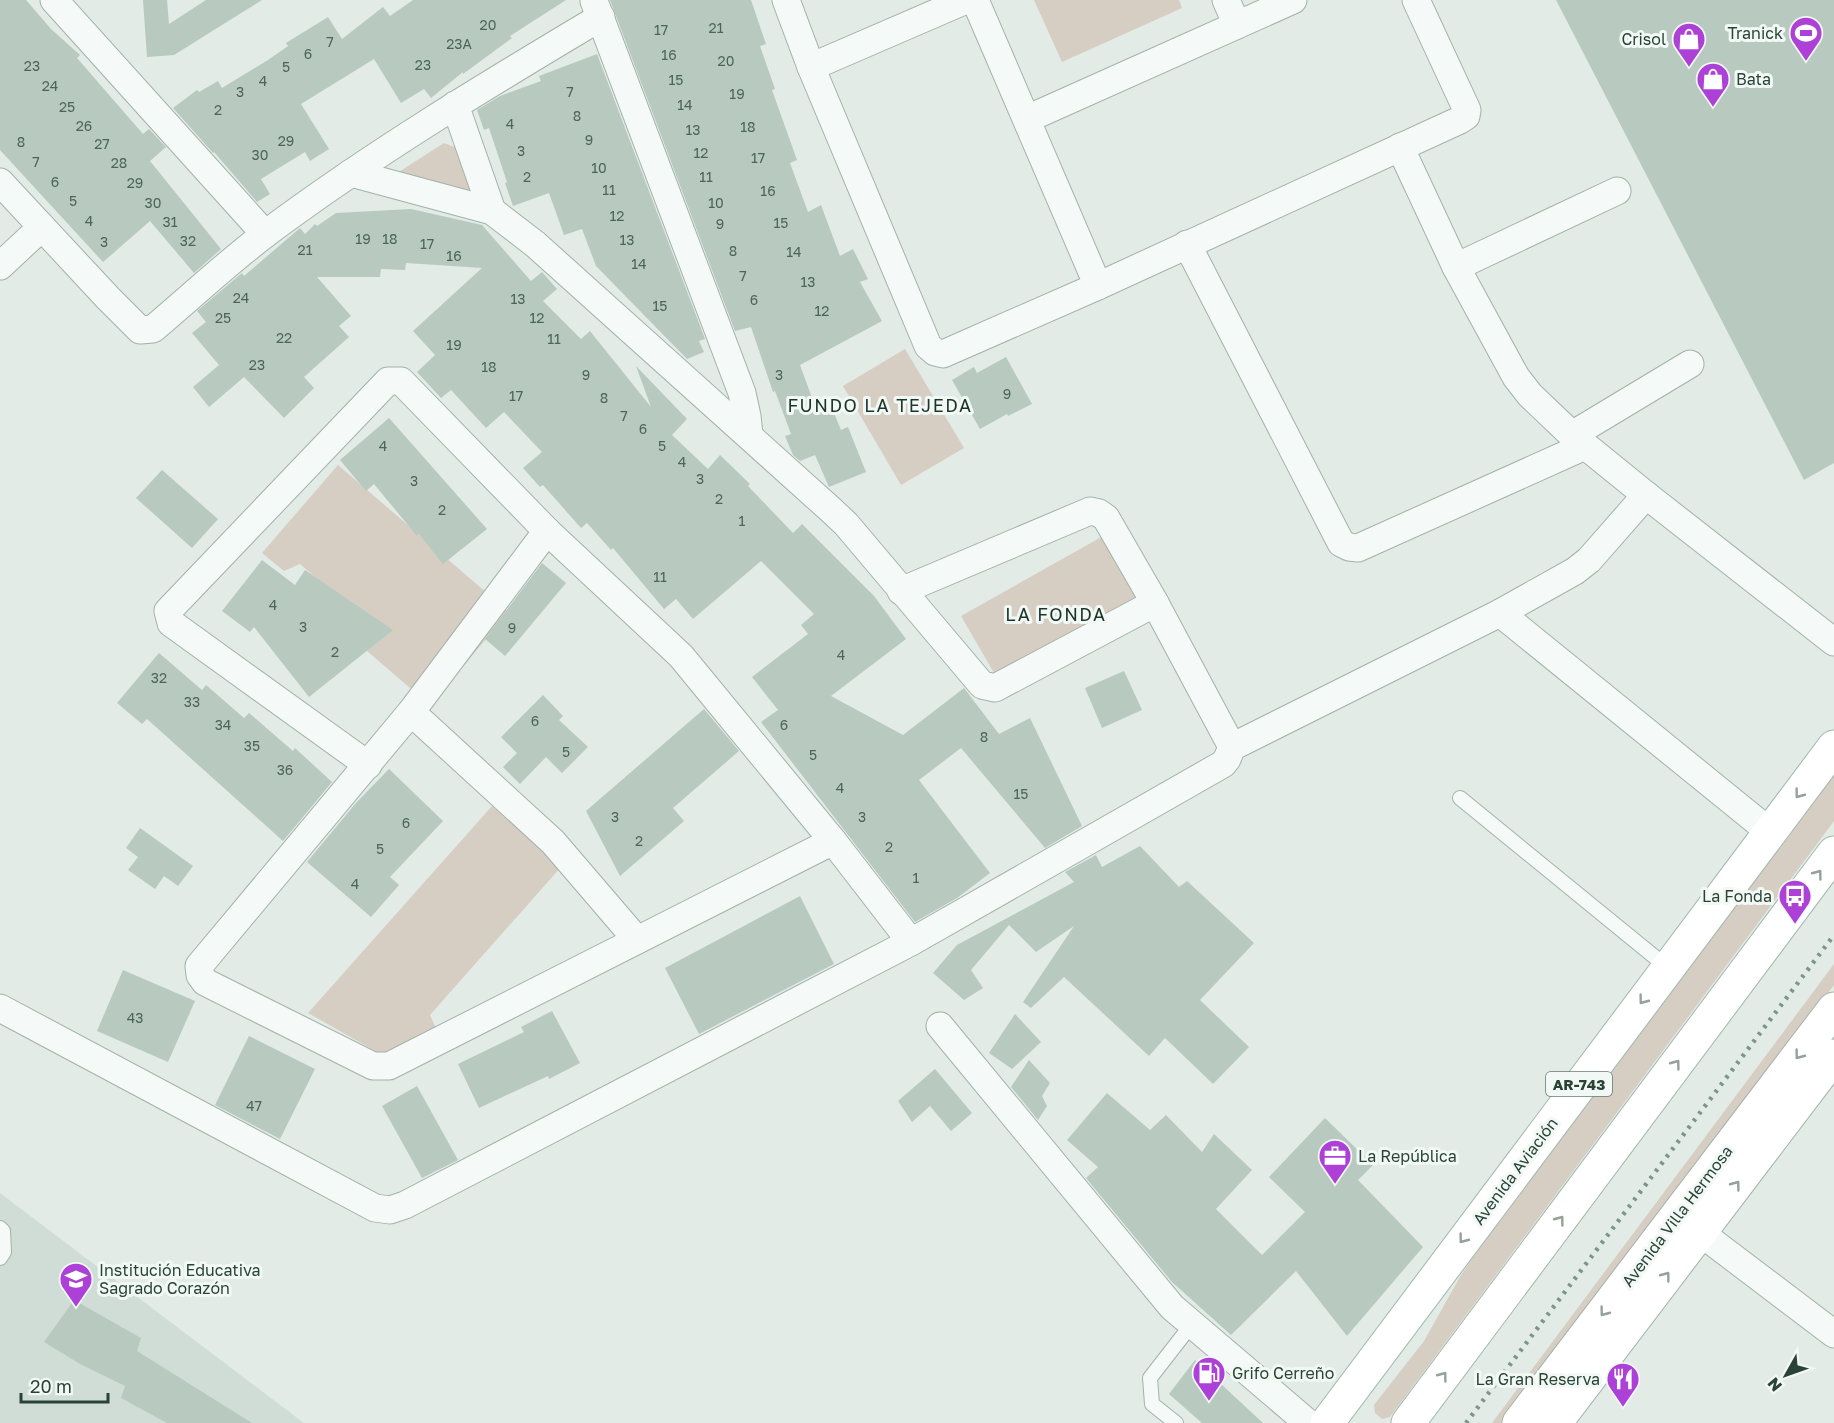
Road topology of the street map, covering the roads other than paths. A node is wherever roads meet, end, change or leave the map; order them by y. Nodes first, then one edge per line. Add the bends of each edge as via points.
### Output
1 (54, 0) edge
2 (786, 0) edge
3 (966, 0) edge
4 (975, 0) edge
5 (1226, 0) edge
6 (1293, 0) edge
7 (1416, 0) edge
8 (597, 8) edge
9 (1237, 25) junction
10 (811, 67) junction
11 (454, 105) junction
12 (1027, 119) junction
13 (1400, 147) junction
14 (351, 172) junction
15 (0, 182) edge
16 (1617, 191) dead end
17 (492, 212) junction
18 (42, 227) junction
19 (266, 234) junction
20 (1187, 244) junction
21 (0, 266) edge
22 (1456, 267) junction
23 (1098, 286) junction
24 (1690, 364) dead end
25 (749, 434) junction
26 (1579, 440) junction
27 (1646, 495) junction
28 (547, 531) junction
29 (901, 591) junction
30 (1155, 603) junction
31 (1500, 613) junction
32 (1834, 642) edge
33 (411, 712) junction
34 (1232, 747) junction
35 (1834, 747) edge
36 (368, 765) junction
37 (1460, 798) dead end
38 (1770, 832) junction
39 (833, 841) junction
40 (1834, 853) edge
41 (637, 940) junction
42 (911, 942) junction
43 (1667, 967) junction
44 (0, 1008) edge
45 (1834, 1009) edge
46 (940, 1026) dead end
47 (1834, 1056) edge
48 (1689, 1224) junction
49 (0, 1228) edge
50 (0, 1258) edge
51 (1434, 1278) junction
52 (1192, 1324) junction
53 (1834, 1334) edge
54 (1176, 1423) edge
55 (1308, 1423) edge
56 (1327, 1423) edge
57 (1356, 1423) edge
58 (1408, 1423) edge
59 (1519, 1423) edge
60 (1555, 1423) edge

1 - 19 street
2 - 10 street
3 - 10 street
4 - 12 street
5 - 9 street
6 - 9 street
7 - 13 street via 1467,111 1460,120
8 - 11 street
8 - 25 street via 742,393
9 - 12 street
10 - 23 street via 928,346 943,354
11 - 14 street
11 - 17 street
12 - 23 street
13 - 20 street
13 - 22 street
14 - 17 street
14 - 19 street
15 - 18 street
16 - 22 street
17 - 25 street via 535,243
18 - 19 street via 140,330 146,331
18 - 21 street
20 - 23 street
20 - 26 street via 1341,543 1349,547 1358,548
22 - 26 street via 1516,377
24 - 26 street
25 - 29 street via 846,524
26 - 27 street
27 - 31 street via 1582,566
27 - 32 street
28 - 33 street
28 - 36 street via 401,381 388,381 168,611 171,623
28 - 39 street via 681,656
29 - 30 street via 982,685 995,688
29 - 30 street via 1090,511 1106,518
30 - 34 street
31 - 34 street
31 - 38 street
33 - 36 street
33 - 41 street via 554,842
34 - 42 street via 1218,767
35 -> 38 main road, Avenida Aviación / AR-743
36 - 41 street via 199,966 205,982 381,1067
37 - 43 lane
38 - 43 main road, Avenida Aviación / AR-743
39 - 41 street
39 - 42 street
58 -> 40 main road
42 - 44 street via 390,1210 375,1208
43 -> 51 main road, Avenida Aviación / AR-743
45 -> 48 main road, Avenida Villa Hermosa
46 - 52 street via 1172,1307
48 -> 47 main road, Avenida Villa Hermosa
48 - 53 street
48 -> 59 main road, Avenida Villa Hermosa
60 -> 48 main road, Avenida Villa Hermosa
49 - 50 lane via 4,1252
51 - 56 main road, Avenida Aviación / AR-743
51 - 57 main road via 1412,1337 1358,1406
52 - 54 lane via 1150,1378 1152,1404
52 - 55 street

